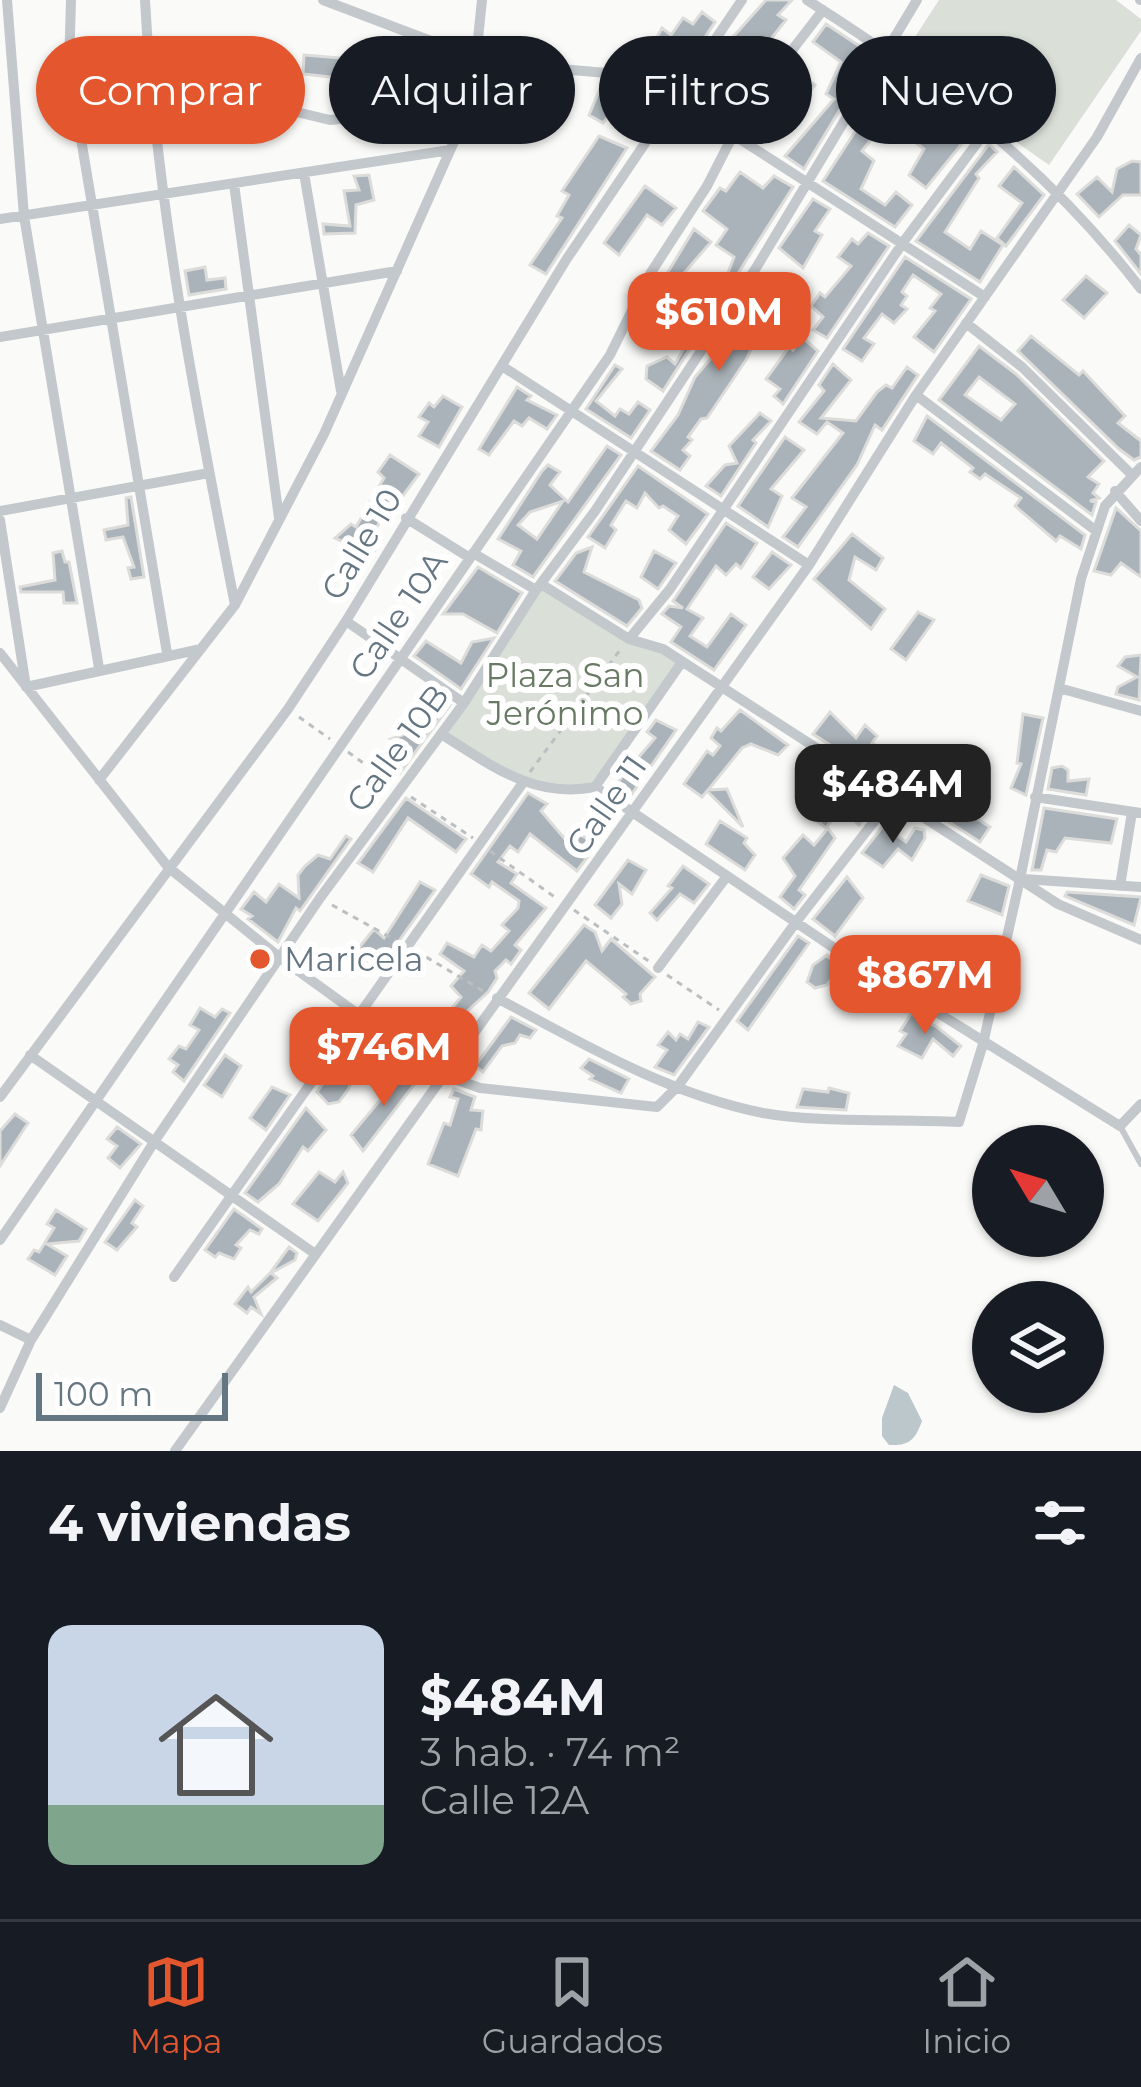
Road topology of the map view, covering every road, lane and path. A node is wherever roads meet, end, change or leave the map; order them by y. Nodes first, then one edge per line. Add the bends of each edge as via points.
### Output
1 (7, 0) edge
2 (70, 0) edge
3 (145, 0) edge
4 (323, 0) edge
5 (482, 0) edge
6 (742, 0) edge
7 (807, 0) edge
8 (917, 0) edge
9 (823, 10) junction
10 (147, 36) edge
11 (417, 36) edge
12 (483, 36) edge
13 (718, 36) edge
14 (803, 36) edge
15 (861, 36) edge
16 (898, 36) edge
17 (1141, 58) edge
18 (836, 138) edge
19 (159, 144) edge
20 (453, 144) edge
21 (645, 144) edge
22 (729, 144) edge
23 (749, 144) edge
24 (976, 144) edge
25 (1007, 144) edge
26 (450, 150) junction
27 (304, 173) junction
28 (808, 182) junction
29 (234, 184) junction
30 (1058, 191) junction
31 (166, 194) junction
32 (93, 205) junction
33 (24, 216) junction
34 (0, 219) edge
35 (904, 241) junction
36 (397, 271) junction
37 (1139, 282) edge
38 (323, 283) junction
39 (253, 295) junction
40 (985, 297) junction
41 (183, 307) junction
42 (112, 318) junction
43 (966, 322) junction
44 (40, 330) junction
45 (0, 337) edge
46 (502, 366) junction
47 (342, 394) junction
48 (916, 395) junction
49 (568, 412) junction
50 (633, 453) junction
51 (1136, 471) edge
52 (209, 472) junction
53 (141, 484) junction
54 (1115, 491) junction
55 (69, 496) junction
56 (724, 512) junction
57 (0, 515) edge
58 (406, 518) junction
59 (279, 521) junction
60 (1141, 521) edge
61 (1095, 530) junction
62 (472, 555) junction
63 (809, 565) junction
64 (538, 587) junction
65 (235, 605) junction
66 (346, 622) junction
67 (629, 638) junction
68 (200, 649) junction
69 (0, 652) edge
70 (167, 653) junction
71 (401, 658) junction
72 (682, 662) junction
73 (100, 668) junction
74 (721, 687) junction
75 (26, 688) junction
76 (1059, 688) junction
77 (464, 703) junction
78 (287, 709) junction
79 (1141, 710) edge
80 (442, 734) junction
81 (340, 747) junction
82 (99, 780) junction
83 (521, 784) junction
84 (595, 787) junction
85 (400, 790) junction
86 (893, 797) junction
87 (1035, 797) junction
88 (1136, 813) edge
89 (634, 814) junction
90 (481, 844) junction
91 (168, 867) junction
92 (727, 876) junction
93 (1020, 878) junction
94 (1120, 886) junction
95 (1141, 887) edge
96 (567, 905) junction
97 (226, 914) junction
98 (796, 922) junction
99 (1141, 940) edge
100 (279, 957) junction
101 (658, 968) junction
102 (497, 998) junction
103 (358, 1014) junction
104 (727, 1016) junction
105 (982, 1044) junction
106 (30, 1055) junction
107 (441, 1074) junction
108 (678, 1086) junction
109 (0, 1096) edge
110 (97, 1102) junction
111 (1141, 1103) edge
112 (1120, 1126) junction
113 (154, 1142) junction
114 (1141, 1164) edge
115 (232, 1192) junction
116 (0, 1240) edge
117 (314, 1253) junction
118 (174, 1277) dead end
119 (0, 1325) edge
120 (31, 1340) junction
121 (0, 1408) edge
122 (175, 1451) edge

1 - 33 street
2 - 32 street via 69,67
3 - 10 street
4 - 11 street
5 - 12 street
6 - 13 street, Calle 10
7 - 9 street
8 - 16 street, Calle 10B
9 - 14 street, Calle 10A
9 - 15 street
17 - 30 street, Calle 11
18 - 28 street, Calle 10B
19 - 31 street
20 - 26 street
21 - 46 street, Calle 10
22 - 49 street, Calle 10A via 610,355
23 - 28 street
24 - 35 street
25 - 30 street
26 - 27 street
26 - 36 street
27 - 29 street
27 - 38 street
28 - 35 street
28 - 50 street, Calle 10B
29 - 31 street
29 - 39 street
30 - 37 street
30 - 40 street, Calle 11
31 - 32 street
31 - 41 street
32 - 33 street
32 - 42 street
33 - 34 street
33 - 44 street
35 - 40 street
35 - 56 street
36 - 38 street
36 - 47 street
38 - 39 street
38 - 47 street
39 - 41 street
39 - 59 street
40 - 43 street, Calle 11
41 - 42 street
41 - 52 street
42 - 44 street
42 - 53 street
43 - 48 street, Calle 11
43 - 51 street
44 - 45 street
44 - 55 street
46 - 49 street
46 - 58 street, Calle 10
47 - 59 street
48 - 61 street
48 - 63 street, Calle 11
49 - 50 street
49 - 62 street, Calle 10A
50 - 56 street
50 - 64 street, Calle 10B
51 - 54 street
52 - 53 street
52 - 65 street
53 - 55 street
53 - 70 street
54 - 60 street
54 - 61 street
55 - 57 street
55 - 73 street
56 - 63 street
56 - 67 street
57 - 75 street
58 - 62 street
58 - 66 street, Calle 10
59 - 65 street
61 - 76 street
62 - 64 street
62 - 71 street, Calle 10A
63 - 74 street, Calle 11
64 - 67 street
64 - 77 street, Calle 10B
65 - 68 street
66 - 71 street
66 - 78 street, Calle 10
67 - 72 street
67 - 83 path
68 - 70 street
68 - 82 street
69 - 75 street
70 - 73 street
71 - 77 street
71 - 81 street, Calle 10A
72 - 74 street
72 - 84 street
73 - 75 street
74 - 86 street
74 - 89 street, Calle 11
75 - 82 street
76 - 79 street
76 - 87 street
77 - 80 street, Calle 10B
78 - 81 path
78 - 91 street, Calle 10
80 - 83 street
80 - 85 street, Calle 10B
81 - 85 path
81 - 97 street, Calle 10A
82 - 91 street
83 - 84 street via 568,792
83 - 90 street
84 - 89 street
85 - 90 path
85 - 100 street, Calle 10B
86 - 93 street
86 - 98 street
87 - 88 street
87 - 93 street
88 - 94 street
89 - 92 street
89 - 96 street, Calle 11
90 - 96 path
90 - 103 street
91 - 97 street
91 - 106 street, Calle 10
92 - 98 street
92 - 101 street
93 - 94 street
93 - 99 street
93 - 105 street
94 - 95 street
96 - 101 path
96 - 102 street, Calle 11
97 - 100 street
97 - 110 street, Calle 10A
98 - 104 street
98 - 105 street
100 - 103 street
100 - 113 street, Calle 10B
101 - 104 path
102 - 107 street, Calle 11
102 - 108 street
103 - 107 street
103 - 115 street
104 - 108 street
105 - 108 street via 958,1122 764,1113
105 - 112 street
106 - 109 street, Calle 10
106 - 110 street
107 - 108 street via 480,1088 657,1107
107 - 117 street, Calle 11
110 - 113 street
110 - 116 street, Calle 10A
111 - 112 street
112 - 114 lane
113 - 115 street
113 - 120 street, Calle 10B
115 - 117 street
115 - 118 street
117 - 122 street, Calle 11
119 - 120 street
120 - 121 street, Calle 10B

